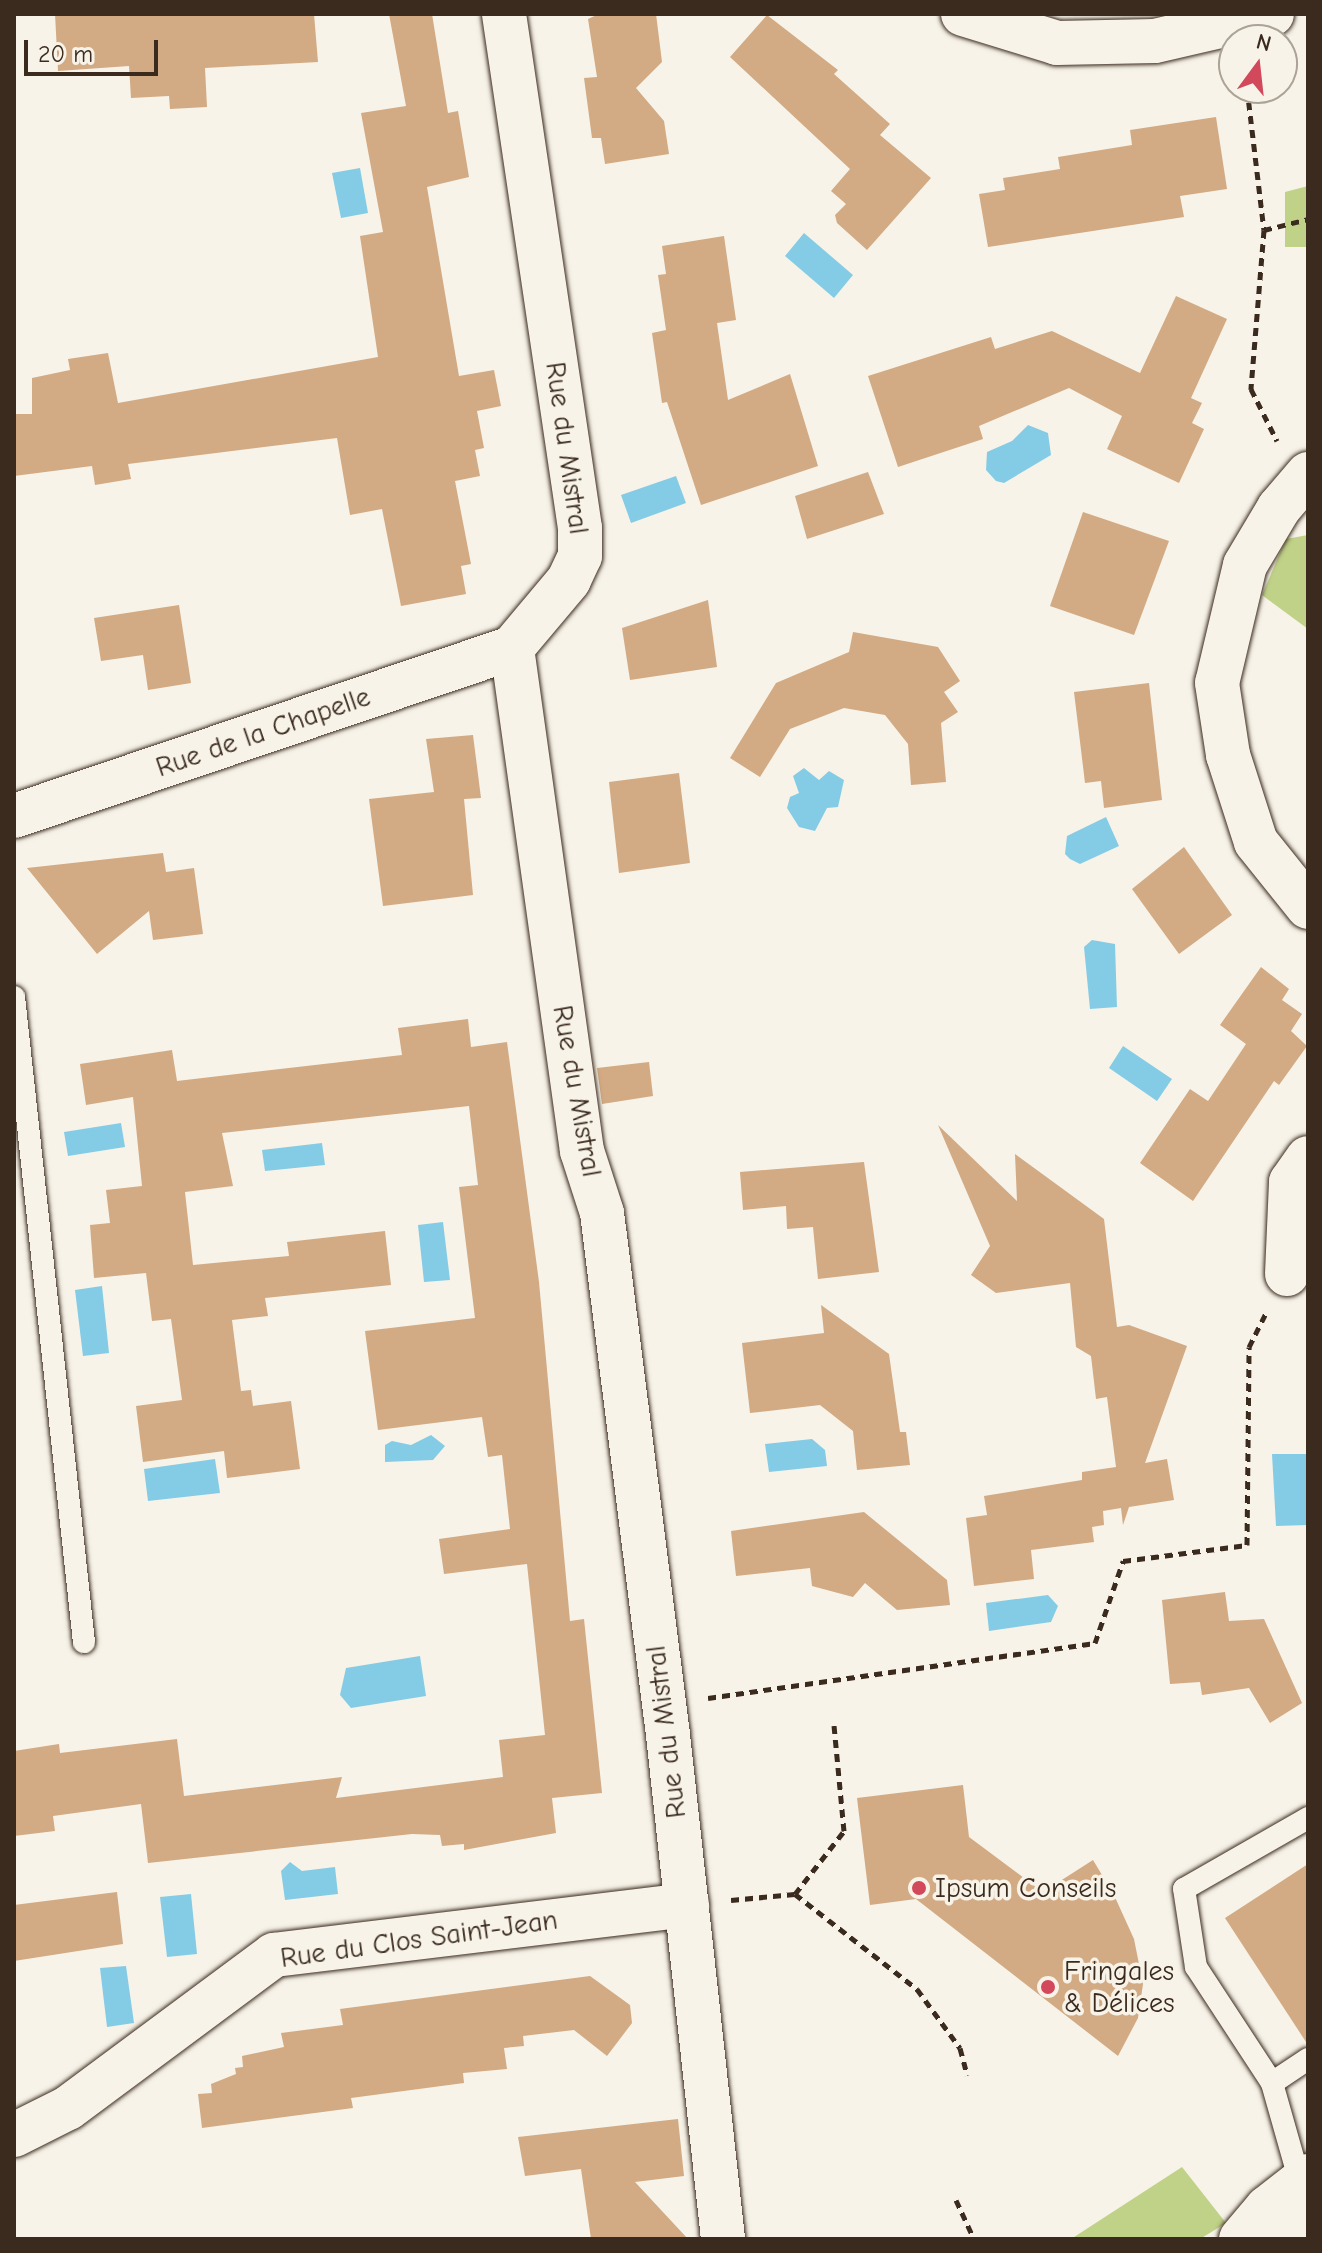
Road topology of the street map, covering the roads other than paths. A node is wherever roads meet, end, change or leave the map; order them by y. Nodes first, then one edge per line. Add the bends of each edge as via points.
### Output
1 (504, 14) edge
2 (963, 14) edge
3 (1272, 14) edge
4 (1303, 478) edge
5 (512, 648) junction
6 (14, 816) edge
7 (1308, 907) edge
8 (14, 997) edge
9 (1308, 1158) edge
10 (1287, 1274) road end
11 (84, 1642) dead end
12 (1308, 1818) edge
13 (687, 1905) junction
14 (1308, 2059) edge
15 (1272, 2083) junction
16 (14, 2135) edge
17 (1305, 2191) edge
18 (723, 2239) edge
19 (1241, 2239) edge
20 (1283, 2239) edge

1 - 5 street, Rue du Mistral via 580,528 580,556 569,580
2 - 3 street via 1057,43 1155,41
4 - 7 street via 1245,565 1217,683 1228,755 1256,842
5 - 6 street, Rue de la Chapelle
5 - 13 street, Rue du Mistral via 582,1151 602,1213
8 - 11 lane
9 - 10 street via 1291,1182
12 - 15 lane via 1184,1889 1196,1967
13 - 16 street, Rue du Clos Saint-Jean via 274,1955 68,2108
13 - 18 street, Rue du Mistral
14 - 15 lane
15 - 17 lane
17 - 19 street via 1267,2208
17 - 20 street

